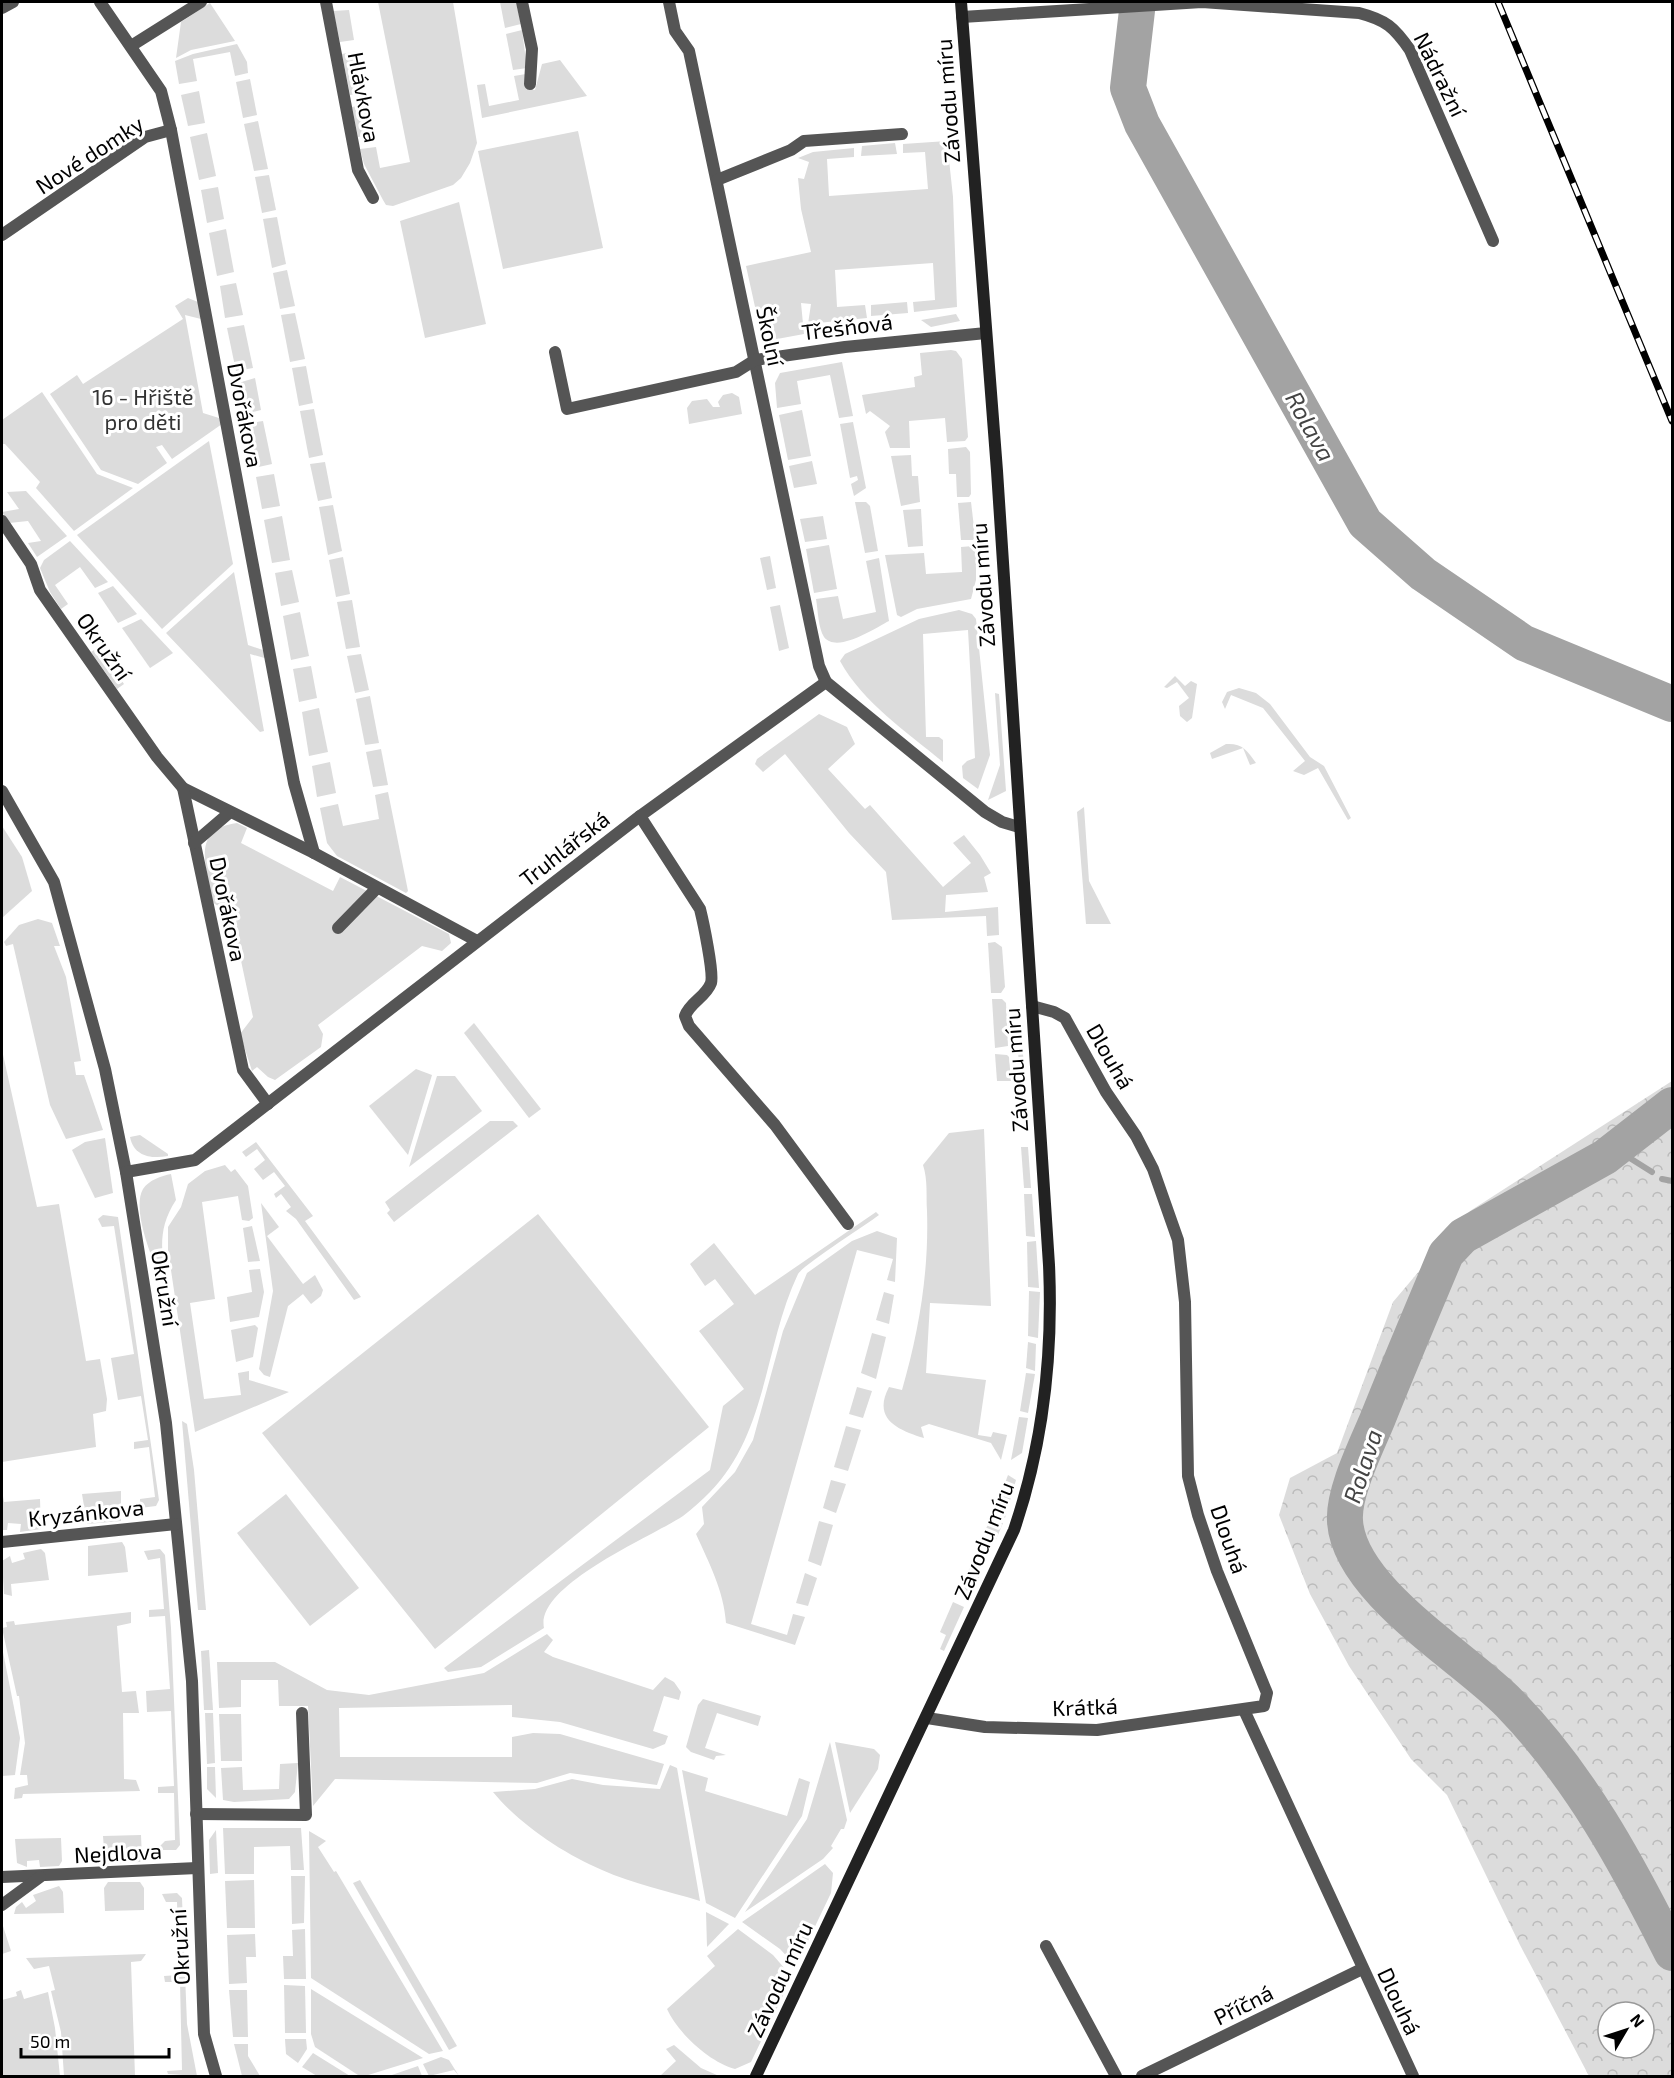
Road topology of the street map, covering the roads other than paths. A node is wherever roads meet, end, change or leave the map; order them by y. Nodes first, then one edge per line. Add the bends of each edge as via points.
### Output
1 (13, 2) edge
2 (100, 2) edge
3 (201, 2) edge
4 (326, 2) edge
5 (522, 2) edge
6 (669, 2) edge
7 (961, 2) edge
8 (1202, 2) edge
9 (2, 8) edge
10 (962, 17) junction
11 (131, 46) junction
12 (530, 84) dead end
13 (171, 130) junction
14 (902, 134) dead end
15 (717, 180) junction
16 (373, 198) dead end
17 (2, 235) edge
18 (1493, 241) dead end
19 (986, 333) junction
20 (555, 351) dead end
21 (755, 360) junction
22 (2, 521) edge
23 (826, 682) junction
24 (183, 788) junction
25 (2, 791) edge
26 (229, 813) junction
27 (640, 816) junction
28 (1019, 827) junction
29 (194, 843) junction
30 (314, 853) junction
31 (377, 888) junction
32 (338, 928) dead end
33 (477, 941) junction
34 (1032, 1006) junction
35 (268, 1104) junction
36 (126, 1172) junction
37 (848, 1224) dead end
38 (176, 1524) junction
39 (2, 1542) edge
40 (1244, 1710) junction
41 (302, 1713) dead end
42 (927, 1718) junction
43 (196, 1814) junction
44 (197, 1868) junction
45 (41, 1876) junction
46 (2, 1877) edge
47 (2, 1905) edge
48 (1046, 1946) dead end
49 (1362, 1969) junction
50 (216, 2076) edge
51 (756, 2076) edge
52 (1116, 2076) edge
53 (1142, 2076) edge
54 (1413, 2076) edge

1 - 9 street
2 - 11 street, Dvořákova
3 - 11 street
4 - 16 street, Hlávkova via 358,170
5 - 12 street via 532,49
6 - 15 street, Školní via 675,31 689,51
7 - 10 main road, Závodu míru
8 - 10 street, Nádražní
8 - 18 street, Nádražní via 1359,13 1379,18 1396,30 1410,50
10 - 19 main road, Závodu míru
11 - 13 street, Dvořákova via 160,91
13 - 17 street, Nové domky via 145,137
13 - 30 street, Dvořákova via 294,783
14 - 15 street via 804,141
15 - 21 street, Školní
19 - 21 street, Třešňová
19 - 28 main road, Závodu míru
20 - 21 street, Třešňová via 567,409 736,372
21 - 23 street, Školní via 819,666
22 - 24 street, Okružní via 31,564 40,590
23 - 27 street, Truhlářská
23 - 28 street via 985,812
24 - 26 street
24 - 29 street, Dvořákova
25 - 36 street, Okružní via 54,882 105,1069
26 - 29 street
26 - 30 street
27 - 33 street, Truhlářská
27 - 37 street via 700,909 711,982 688,1007 685,1016 689,1026 775,1125
28 - 34 main road, Závodu míru
29 - 35 street, Dvořákova via 243,1070
30 - 31 street
31 - 32 street
31 - 33 street
33 - 35 street, Truhlářská
34 - 40 street, Dlouhá via 1061,1014 1069,1023 1153,1168 1178,1240 1185,1302 1188,1476 1217,1571 1267,1694 1264,1706
34 - 42 main road, Závodu míru via 1050,1297 1050,1339 1041,1412 1027,1488 1014,1530
35 - 36 street, Truhlářská via 195,1160
36 - 38 street, Okružní via 166,1424
38 - 39 street, Kryzánkova
38 - 43 street, Okružní via 192,1681
40 - 42 street, Krátká via 1096,1730 985,1726
40 - 49 street, Dlouhá
41 - 43 street via 306,1815
42 - 51 main road, Závodu míru
43 - 44 street, Okružní
44 - 45 street, Nejdlova
44 - 50 street, Okružní via 204,2034
45 - 46 street, Nejdlova
45 - 47 street
48 - 52 street
49 - 53 street, Příčná
49 - 54 street, Dlouhá

